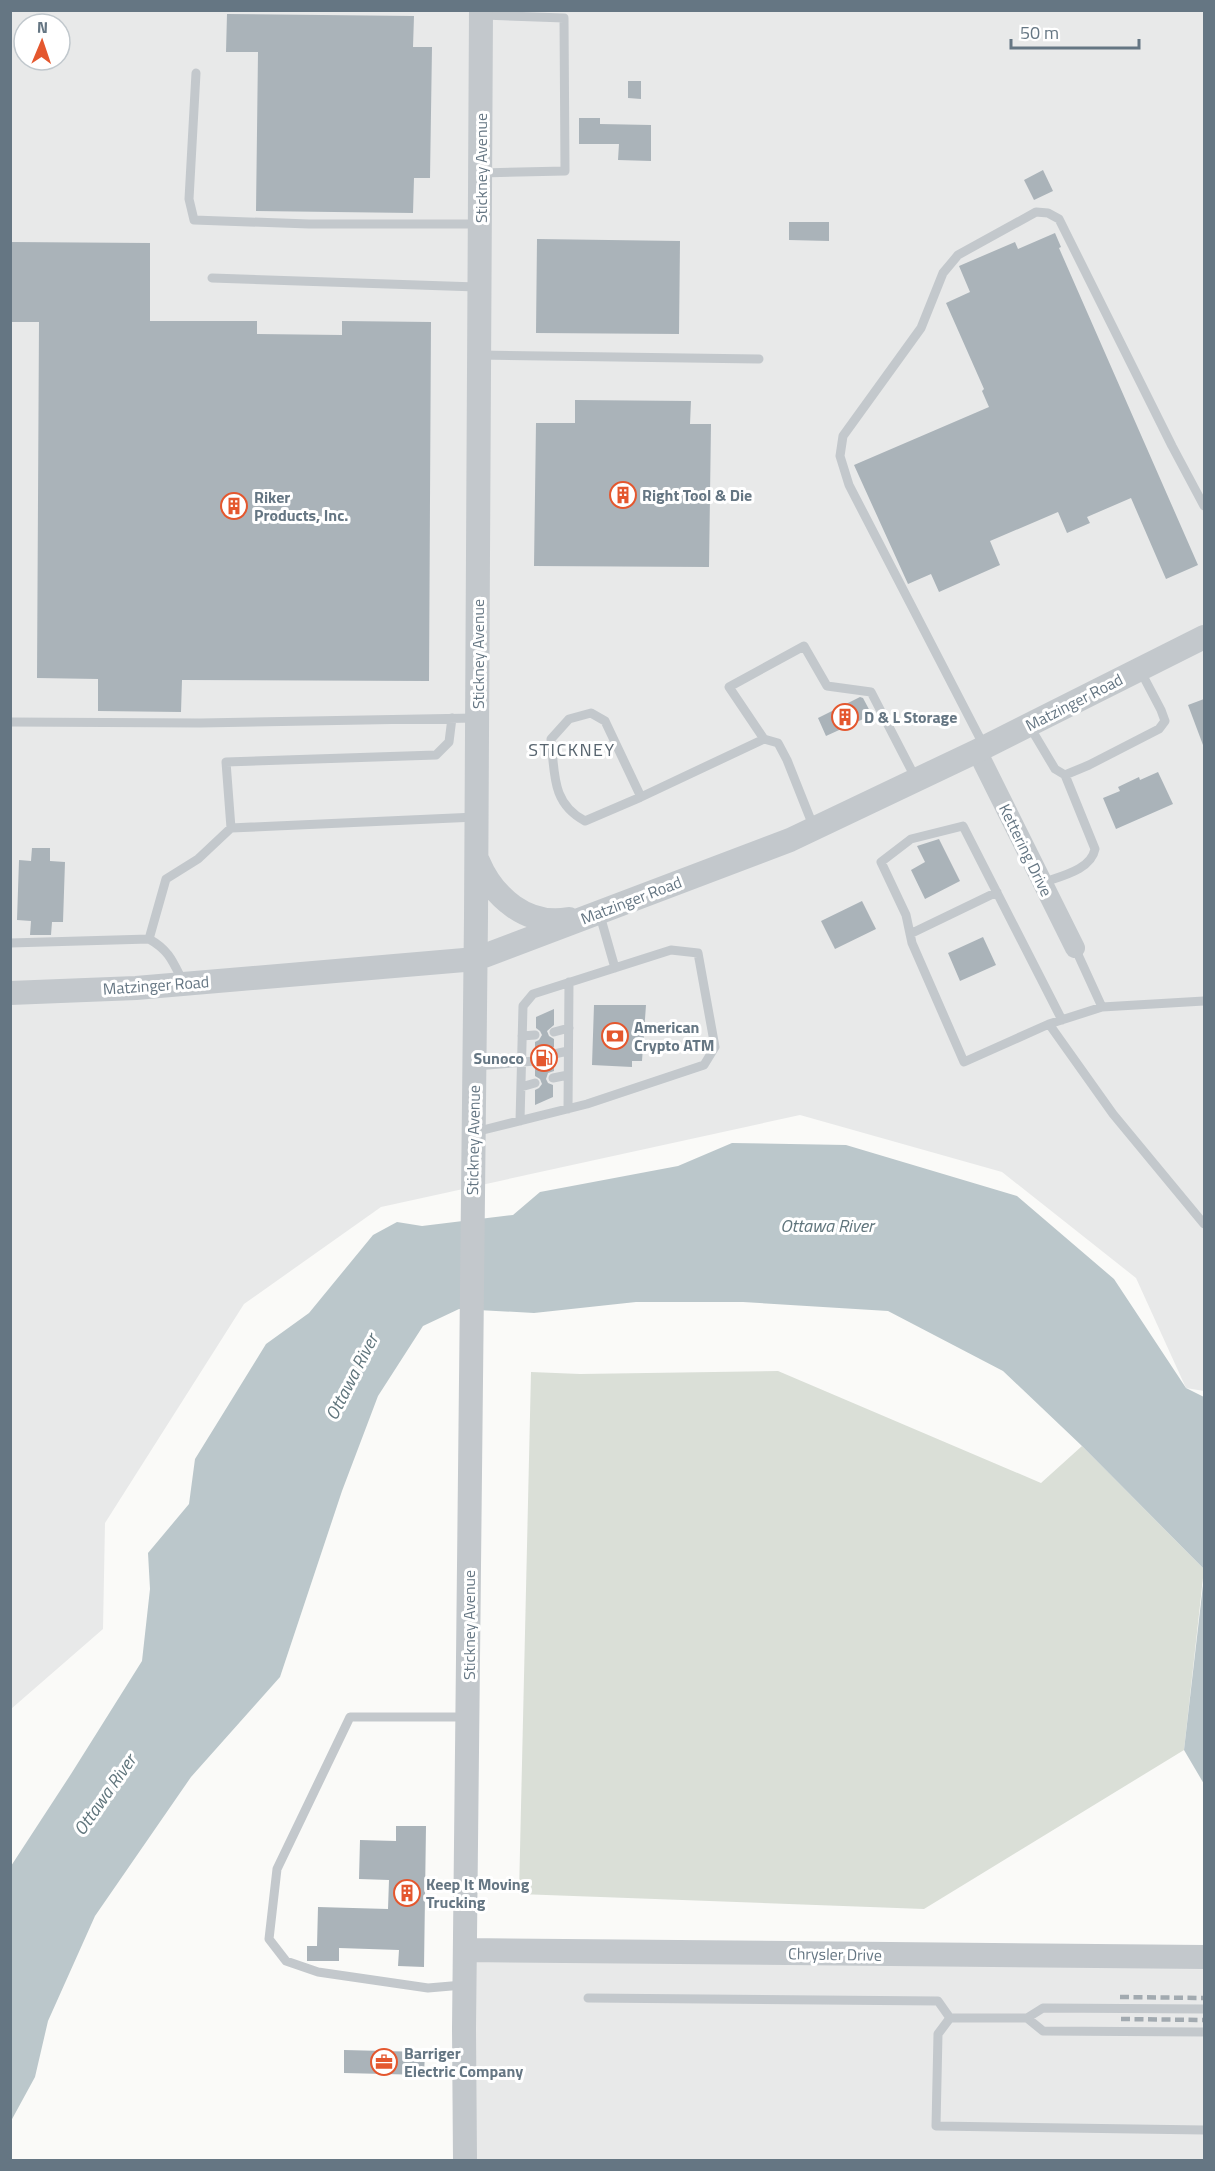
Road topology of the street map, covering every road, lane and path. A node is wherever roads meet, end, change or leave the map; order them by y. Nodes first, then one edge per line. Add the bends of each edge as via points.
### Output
1 (482, 12) edge
2 (196, 73) dead end
3 (481, 173) junction
4 (480, 224) junction
5 (212, 278) dead end
6 (480, 287) junction
7 (479, 355) junction
8 (759, 359) dead end
9 (1204, 506) edge
10 (1204, 637) edge
11 (1140, 669) junction
12 (452, 718) junction
13 (477, 718) junction
14 (10, 722) edge
15 (1029, 725) junction
16 (764, 739) junction
17 (981, 749) junction
18 (1065, 775) junction
19 (917, 780) junction
20 (641, 797) junction
21 (476, 817) junction
22 (231, 828) junction
23 (814, 828) junction
24 (476, 856) junction
25 (1042, 883) junction
26 (997, 892) junction
27 (594, 914) junction
28 (910, 934) junction
29 (149, 939) junction
30 (10, 943) edge
31 (1075, 948) joint
32 (476, 959) junction
33 (615, 968) junction
34 (569, 982) junction
35 (183, 984) junction
36 (10, 993) edge
37 (1204, 1001) edge
38 (1102, 1007) junction
39 (1062, 1020) junction
40 (1048, 1024) junction
41 (569, 1028) junction
42 (554, 1032) dead end
43 (535, 1035) dead end
44 (522, 1036) junction
45 (568, 1051) junction
46 (554, 1054) dead end
47 (535, 1061) dead end
48 (522, 1063) junction
49 (474, 1066) junction
50 (568, 1075) junction
51 (553, 1078) dead end
52 (535, 1083) dead end
53 (521, 1087) junction
54 (568, 1109) junction
55 (520, 1121) junction
56 (473, 1132) junction
57 (1204, 1224) edge
58 (468, 1718) junction
59 (466, 1950) junction
60 (1204, 1958) edge
61 (465, 1985) junction
62 (588, 1998) dead end
63 (1204, 2008) edge
64 (950, 2018) junction
65 (1027, 2018) junction
66 (1204, 2032) edge
67 (1204, 2130) edge
68 (465, 2160) edge

1 - 3 street, Stickney Avenue
1 - 3 lane via 564,18 565,171
2 - 4 lane via 189,199 194,220
3 - 4 street, Stickney Avenue
4 - 6 street, Stickney Avenue
5 - 6 lane
6 - 7 street, Stickney Avenue
7 - 8 lane
7 - 13 street, Stickney Avenue
9 - 17 lane via 1059,219 1036,212 958,255 943,273 921,328 843,436 840,456 849,485
10 - 11 street, Matzinger Road
11 - 15 street, Matzinger Road
11 - 18 lane via 1165,721 1160,729
12 - 13 lane
12 - 14 lane
12 - 22 lane via 449,742 436,755 226,762
13 - 21 street, Stickney Avenue
15 - 17 street, Matzinger Road
15 - 18 lane via 1055,769
16 - 19 lane via 729,687 804,646 827,686 871,692
16 - 20 lane
16 - 23 lane via 778,743 787,759
17 - 19 street, Matzinger Road
17 - 25 street, Kettering Drive
18 - 25 lane via 1095,849 1088,864
19 - 23 street, Matzinger Road
20 - 20 lane via 585,821 572,814 559,796 551,739 569,719 591,713 605,721
21 - 22 lane
21 - 24 street, Stickney Avenue
22 - 29 lane via 198,859 166,879
23 - 27 street, Matzinger Road
24 - 27 street via 490,884 512,907 537,918 562,921
24 - 32 street, Stickney Avenue
25 - 31 street, Kettering Drive
26 - 28 lane
26 - 28 lane via 963,826 911,839 881,861 906,915
26 - 39 lane
27 - 32 street, Matzinger Road
27 - 33 lane
28 - 40 lane via 964,1062
29 - 30 lane
29 - 35 lane via 170,955
31 - 38 lane
32 - 35 street, Matzinger Road
32 - 49 street, Stickney Avenue
33 - 34 lane
33 - 54 lane via 671,950 698,953 715,1047 704,1065
34 - 41 lane
34 - 44 lane via 533,994 523,1006
35 - 36 street, Matzinger Road
37 - 38 lane
38 - 39 lane
39 - 40 lane
40 - 57 lane via 1113,1114
41 - 42 lane
41 - 45 lane
43 - 44 lane
44 - 48 lane
45 - 46 lane
45 - 50 lane
47 - 48 lane
48 - 49 lane
48 - 53 lane
49 - 56 street, Stickney Avenue
50 - 51 lane
50 - 54 lane
52 - 53 lane
53 - 55 lane
54 - 55 lane
55 - 56 lane
56 - 58 street, Stickney Avenue
58 - 59 street, Stickney Avenue
58 - 61 lane via 350,1717 277,1869 269,1938 286,1961 318,1972 428,1988
59 - 60 street, Chrysler Drive
59 - 61 street, Stickney Avenue
61 - 68 street, Stickney Avenue
62 - 64 lane via 938,2001
63 - 65 lane via 1043,2008
64 - 65 lane
64 - 67 lane via 938,2034 936,2126
65 - 66 lane via 1043,2031

